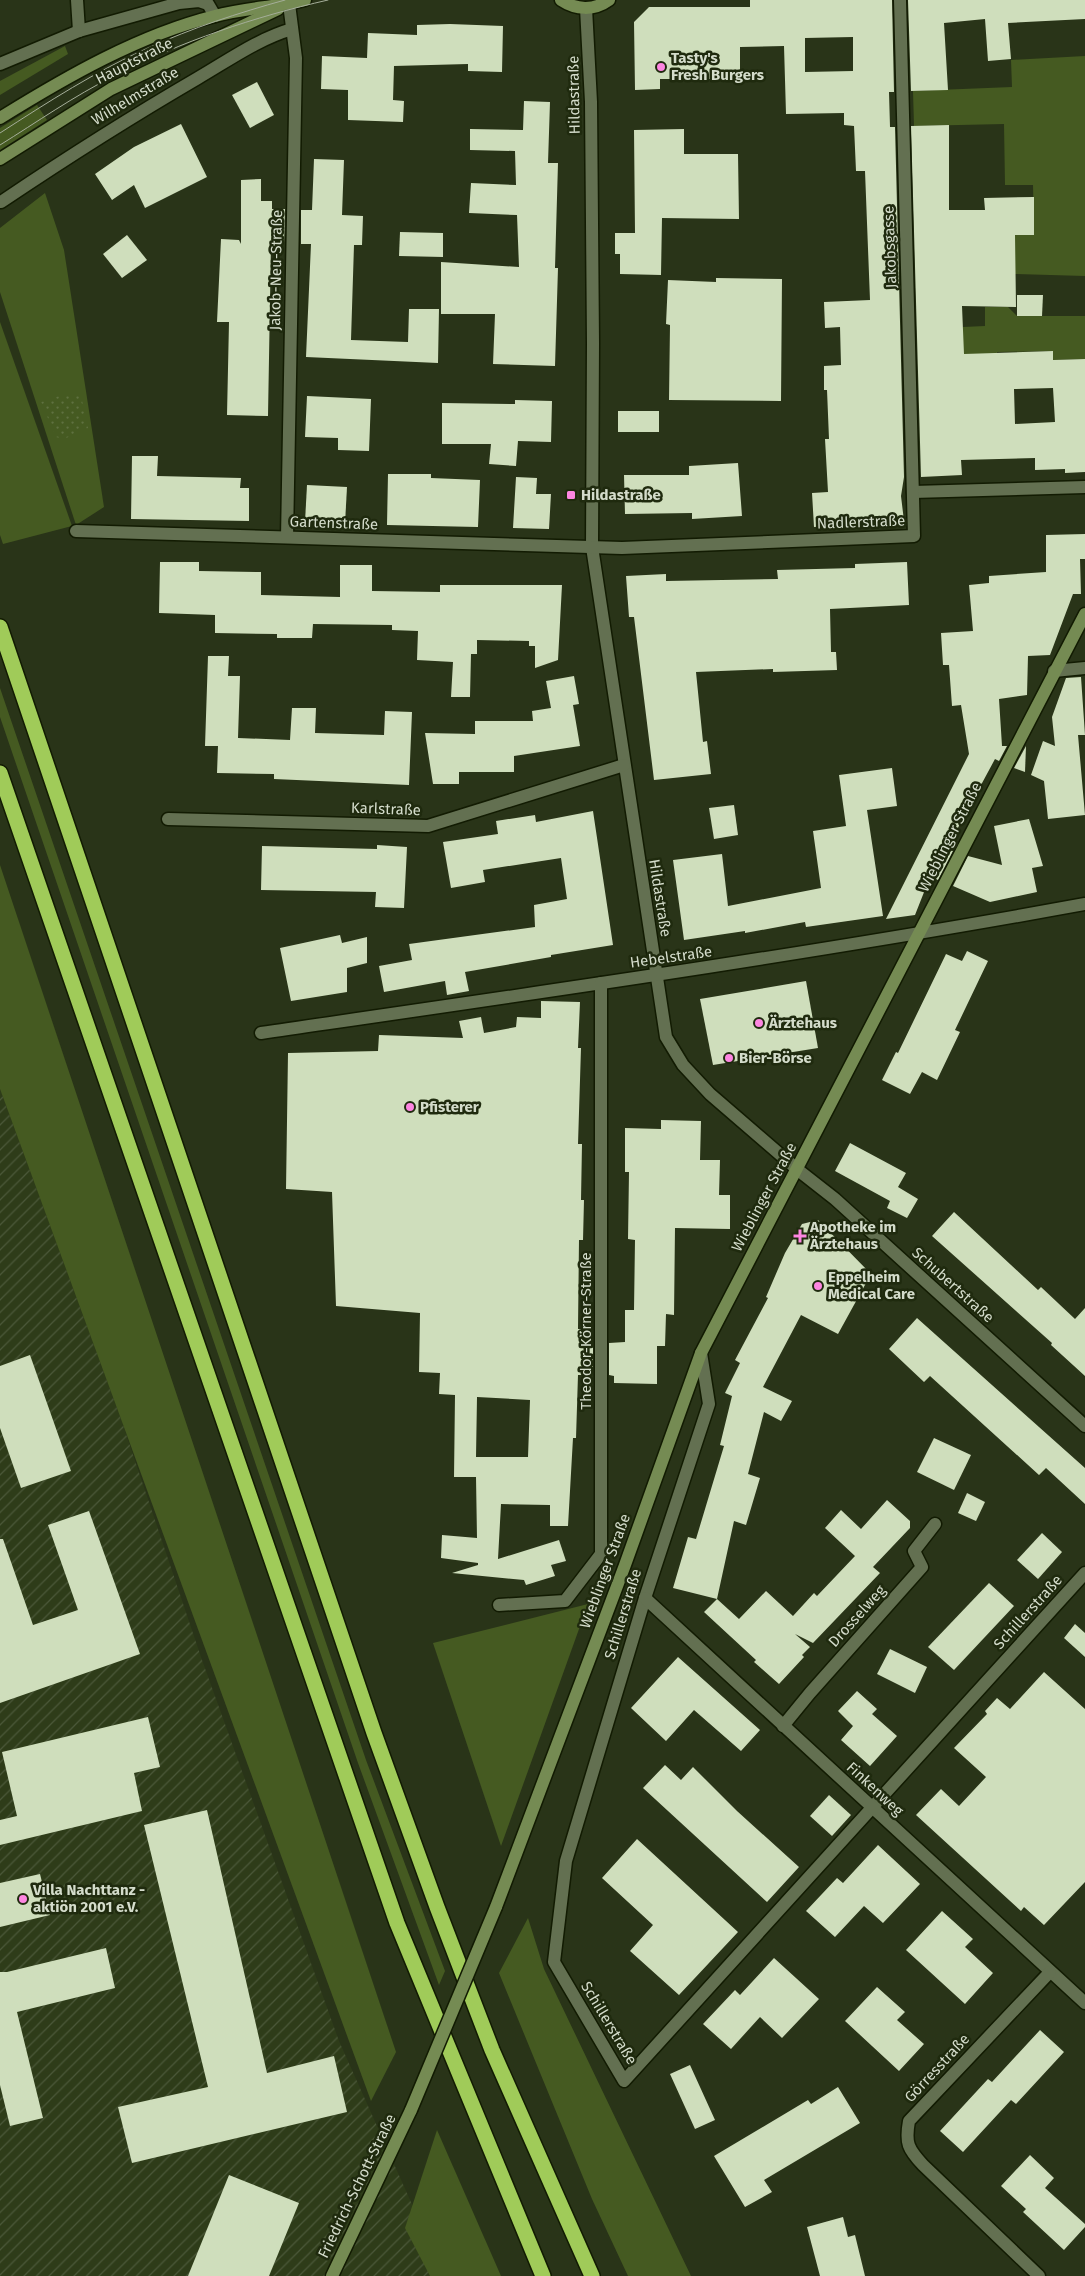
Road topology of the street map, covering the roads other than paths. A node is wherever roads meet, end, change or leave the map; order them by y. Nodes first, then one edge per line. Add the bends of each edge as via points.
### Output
1 (77, 0) edge
2 (305, 0) edge
3 (561, 0) edge
4 (609, 0) edge
5 (900, 0) edge
6 (289, 4) junction
7 (586, 8) junction
8 (215, 16) junction
9 (292, 29) junction
10 (79, 31) junction
11 (0, 64) edge
12 (0, 118) edge
13 (0, 159) edge
14 (1, 202) edge
15 (1085, 487) edge
16 (913, 492) junction
17 (76, 531) dead end
18 (287, 538) junction
19 (592, 548) junction
20 (1085, 614) edge
21 (0, 627) edge
22 (1085, 668) edge
23 (1054, 671) junction
24 (624, 765) junction
25 (0, 773) edge
26 (168, 819) dead end
27 (1085, 904) edge
28 (918, 934) junction
29 (656, 976) junction
30 (602, 983) junction
31 (261, 1034) dead end
32 (798, 1170) junction
33 (701, 1353) junction
34 (1085, 1426) edge
35 (935, 1524) dead end
36 (1085, 1573) edge
37 (645, 1598) junction
38 (499, 1605) dead end
39 (784, 1726) junction
40 (872, 1808) junction
41 (496, 1907) joint
42 (1050, 1972) junction
43 (1085, 2003) edge
44 (332, 2276) edge
45 (543, 2276) edge
46 (592, 2276) edge
47 (1039, 2276) edge

1 - 10 street
2 - 6 street, Hauptstraße
3 - 7 street via 570,6
4 - 7 street via 601,6
5 - 16 street, Jakobsgasse
6 - 8 street, Hauptstraße
6 - 9 street, Jakob-Neu-Straße
6 - 13 street, Hauptstraße via 111,89
7 - 19 street, Hildastraße via 591,102
8 - 10 street via 208,4 199,1 180,3
8 - 12 street, Hauptstraße via 96,63
9 - 14 street, Wilhelmstraße via 272,35 83,146
9 - 18 street, Jakob-Neu-Straße via 296,58
10 - 11 street
15 - 16 street, Nadlerstraße
16 - 19 street, Nadlerstraße via 914,536
17 - 18 street, Gartenstraße
18 - 19 street, Gartenstraße
19 - 24 street, Hildastraße
20 - 23 street, Wieblinger Straße
21 - 46 highway via 374,1733 492,2050
22 - 23 street
23 - 28 street, Wieblinger Straße
24 - 26 street, Karlstraße via 428,826
24 - 29 street, Hildastraße
25 - 45 highway via 397,1923
27 - 28 street, Hebelstraße
28 - 29 street, Hebelstraße
28 - 32 street, Wieblinger Straße
29 - 30 street, Hebelstraße
29 - 32 street, Hildastraße via 666,1037 683,1065 710,1094
30 - 31 street, Hebelstraße
30 - 38 street, Theodor-Körner-Straße via 601,1554 565,1601
32 - 33 street, Wieblinger Straße
32 - 34 street, Schubertstraße via 835,1199
33 - 37 street, Schillerstraße via 709,1404
33 - 41 street, Wieblinger Straße via 626,1564
35 - 39 street, Drosselweg via 914,1551 922,1567
36 - 40 street, Schillerstraße
37 - 39 street, Finkenweg
37 - 40 street, Schillerstraße via 566,1862 554,1962 624,2081
39 - 40 street, Finkenweg
40 - 42 street, Finkenweg
41 - 44 street, Friedrich-Schott-Straße, bridge via 411,2110
42 - 43 street, Finkenweg
42 - 47 street, Görresstraße via 909,2121 906,2138 912,2153 923,2165

